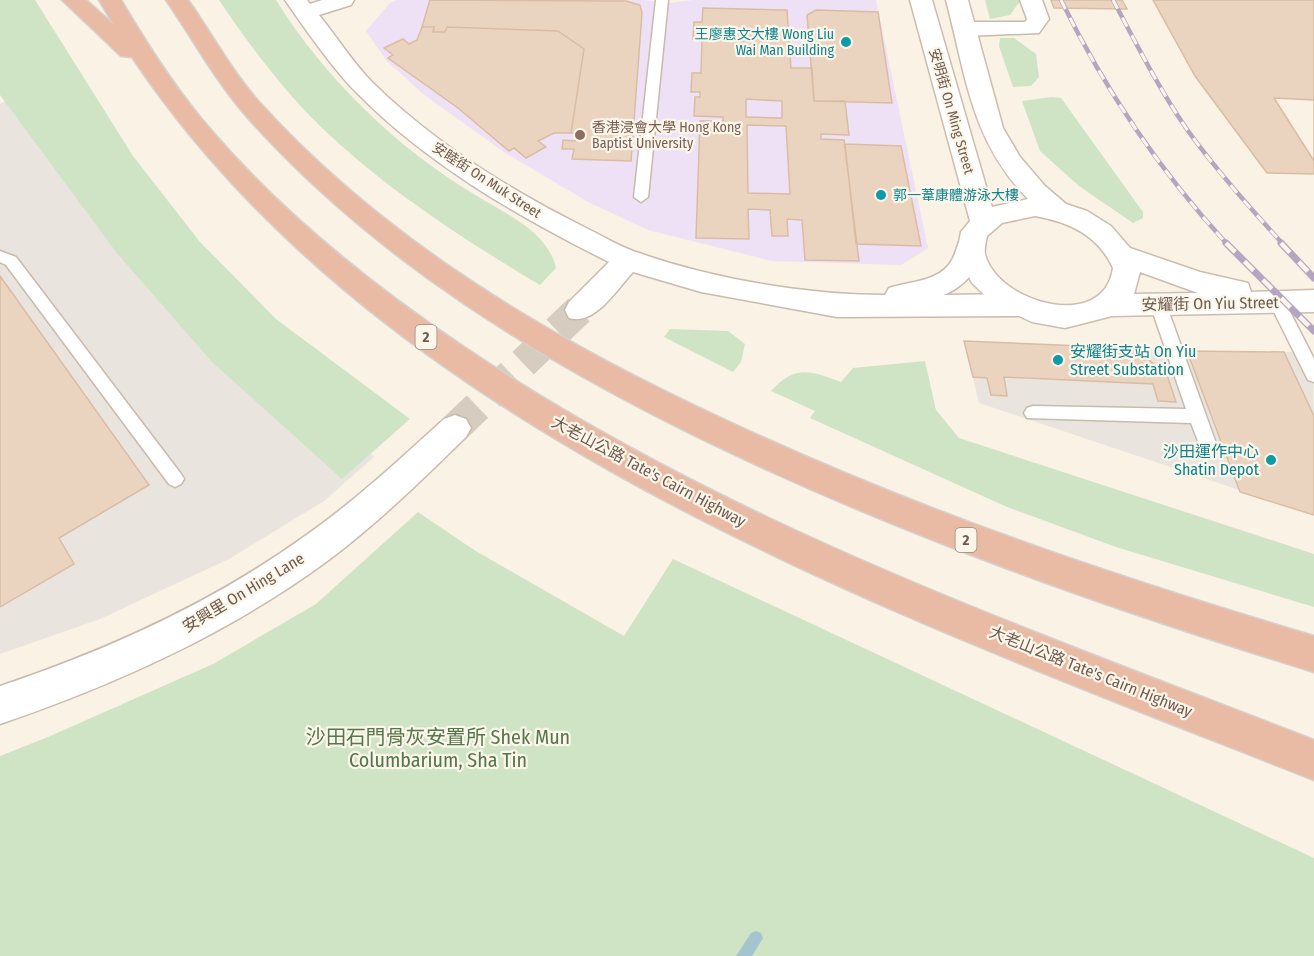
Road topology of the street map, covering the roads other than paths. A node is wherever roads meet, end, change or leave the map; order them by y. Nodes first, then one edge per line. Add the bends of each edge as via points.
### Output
1 (73, 0) edge
2 (110, 0) edge
3 (343, 0) edge
4 (662, 0) edge
5 (921, 0) edge
6 (957, 0) edge
7 (1031, 0) edge
8 (300, 6) edge
9 (187, 9) edge
10 (965, 29) junction
11 (156, 74) junction
12 (641, 197) dead end
13 (1056, 210) junction
14 (977, 233) junction
15 (1122, 255) junction
16 (0, 256) edge
17 (628, 260) junction
18 (763, 295) junction
19 (1312, 301) edge
20 (1277, 302) junction
21 (1110, 304) junction
22 (1158, 304) junction
23 (1017, 305) junction
24 (579, 310) tunnel mouth
25 (1314, 375) edge
26 (1033, 413) dead end
27 (1205, 424) junction
28 (455, 428) tunnel mouth
29 (1209, 449) dead end
30 (175, 479) dead end
31 (1314, 654) edge
32 (0, 705) edge
33 (1314, 760) edge

1 - 11 highway
2 - 11 highway, 大老山公路 Tate's Cairn Highway / 2
3 - 8 street
4 - 12 lane
5 - 14 street, 安明街 On Ming Street
6 - 10 street, 安明街 On Ming Street
7 - 10 street via 1038,19 1031,28
8 - 17 street, 安睦街 On Muk Street via 364,87 428,142 498,190
9 - 31 highway, 2 via 237,90 328,184 445,278 565,352 724,435 933,527 1137,599
10 - 13 street, 安明街 On Ming Street via 999,146 1015,171
11 - 33 highway, 大老山公路 Tate's Cairn Highway / 2 via 233,172 295,234 442,349 536,410 678,489 802,550 1077,667
13 - 14 street, 安明街 On Ming Street via 1015,208 997,213
13 - 15 street, 安明街 On Ming Street via 1079,217 1100,230
14 - 18 street, 安睦街 On Muk Street via 965,264 956,274 916,294 828,298
14 - 23 street, 安明街 On Ming Street via 972,260 978,272 1001,296
15 - 19 street, 安耀街 On Yiu Street via 1197,282
15 - 21 street via 1127,268 1126,282 1121,294
16 - 30 lane via 11,261
17 - 18 street, 安睦街 On Muk Street via 670,275
17 - 24 street
18 - 23 street, 安睦街 On Muk Street via 837,306
19 - 20 street, 安耀街 On Yiu Street
20 - 22 street, 安耀街 On Yiu Street
20 - 25 lane
21 - 22 street, 安耀街 On Yiu Street
21 - 23 street, 安明街 On Ming Street via 1091,313 1067,316
22 - 27 lane
26 - 27 lane
27 - 29 lane
28 - 32 street, 安興里 On Hing Lane via 356,518 259,586 146,648

